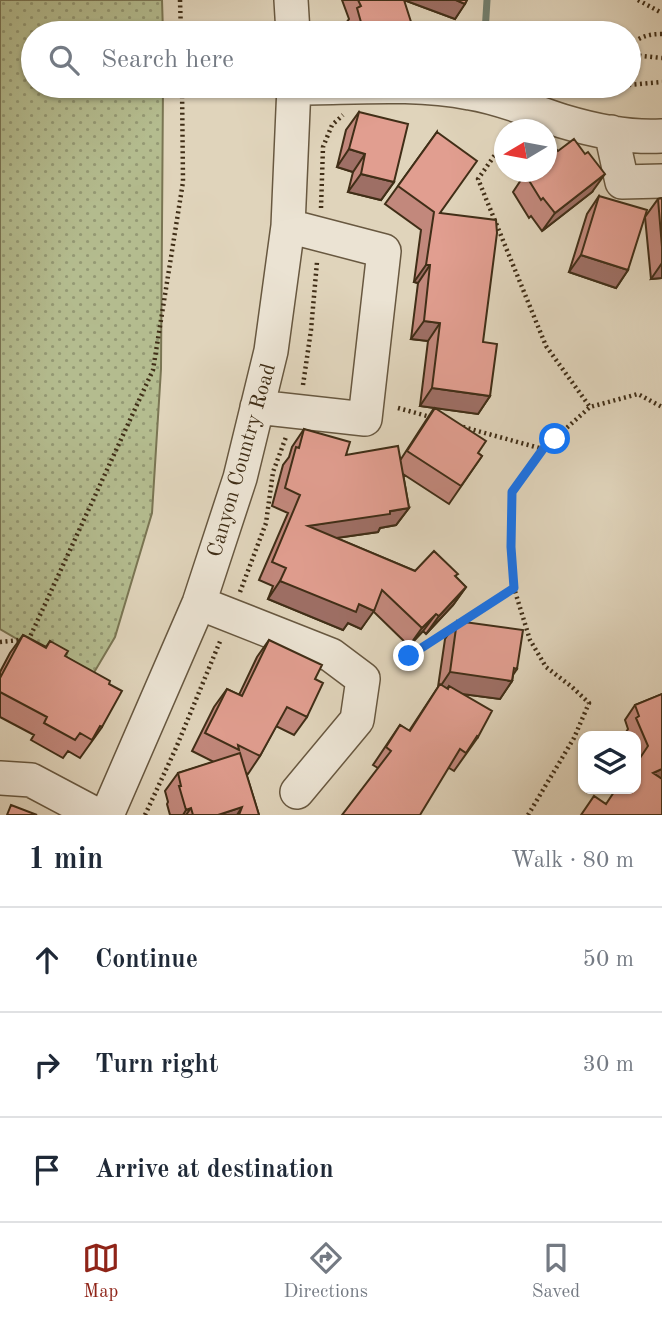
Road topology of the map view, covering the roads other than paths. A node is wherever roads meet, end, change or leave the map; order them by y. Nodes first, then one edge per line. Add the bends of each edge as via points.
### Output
1 (291, 0) edge
2 (292, 21) edge
3 (294, 98) edge
4 (492, 98) edge
5 (611, 132) junction
6 (662, 136) edge
7 (662, 181) edge
8 (288, 226) junction
9 (257, 407) junction
10 (199, 603) junction
11 (0, 778) edge
12 (298, 792) dead end
13 (97, 815) edge
14 (107, 815) edge

1 - 2 street
3 - 8 street, Canyon Country Road
4 - 5 street
5 - 6 street
5 - 7 street via 622,182
8 - 9 street, Canyon Country Road via 271,351
8 - 9 street via 384,250 365,419
9 - 10 street, Canyon Country Road via 240,478
10 - 12 street via 331,655 363,679 357,720
10 - 14 street, Canyon Country Road
11 - 13 street via 32,780

